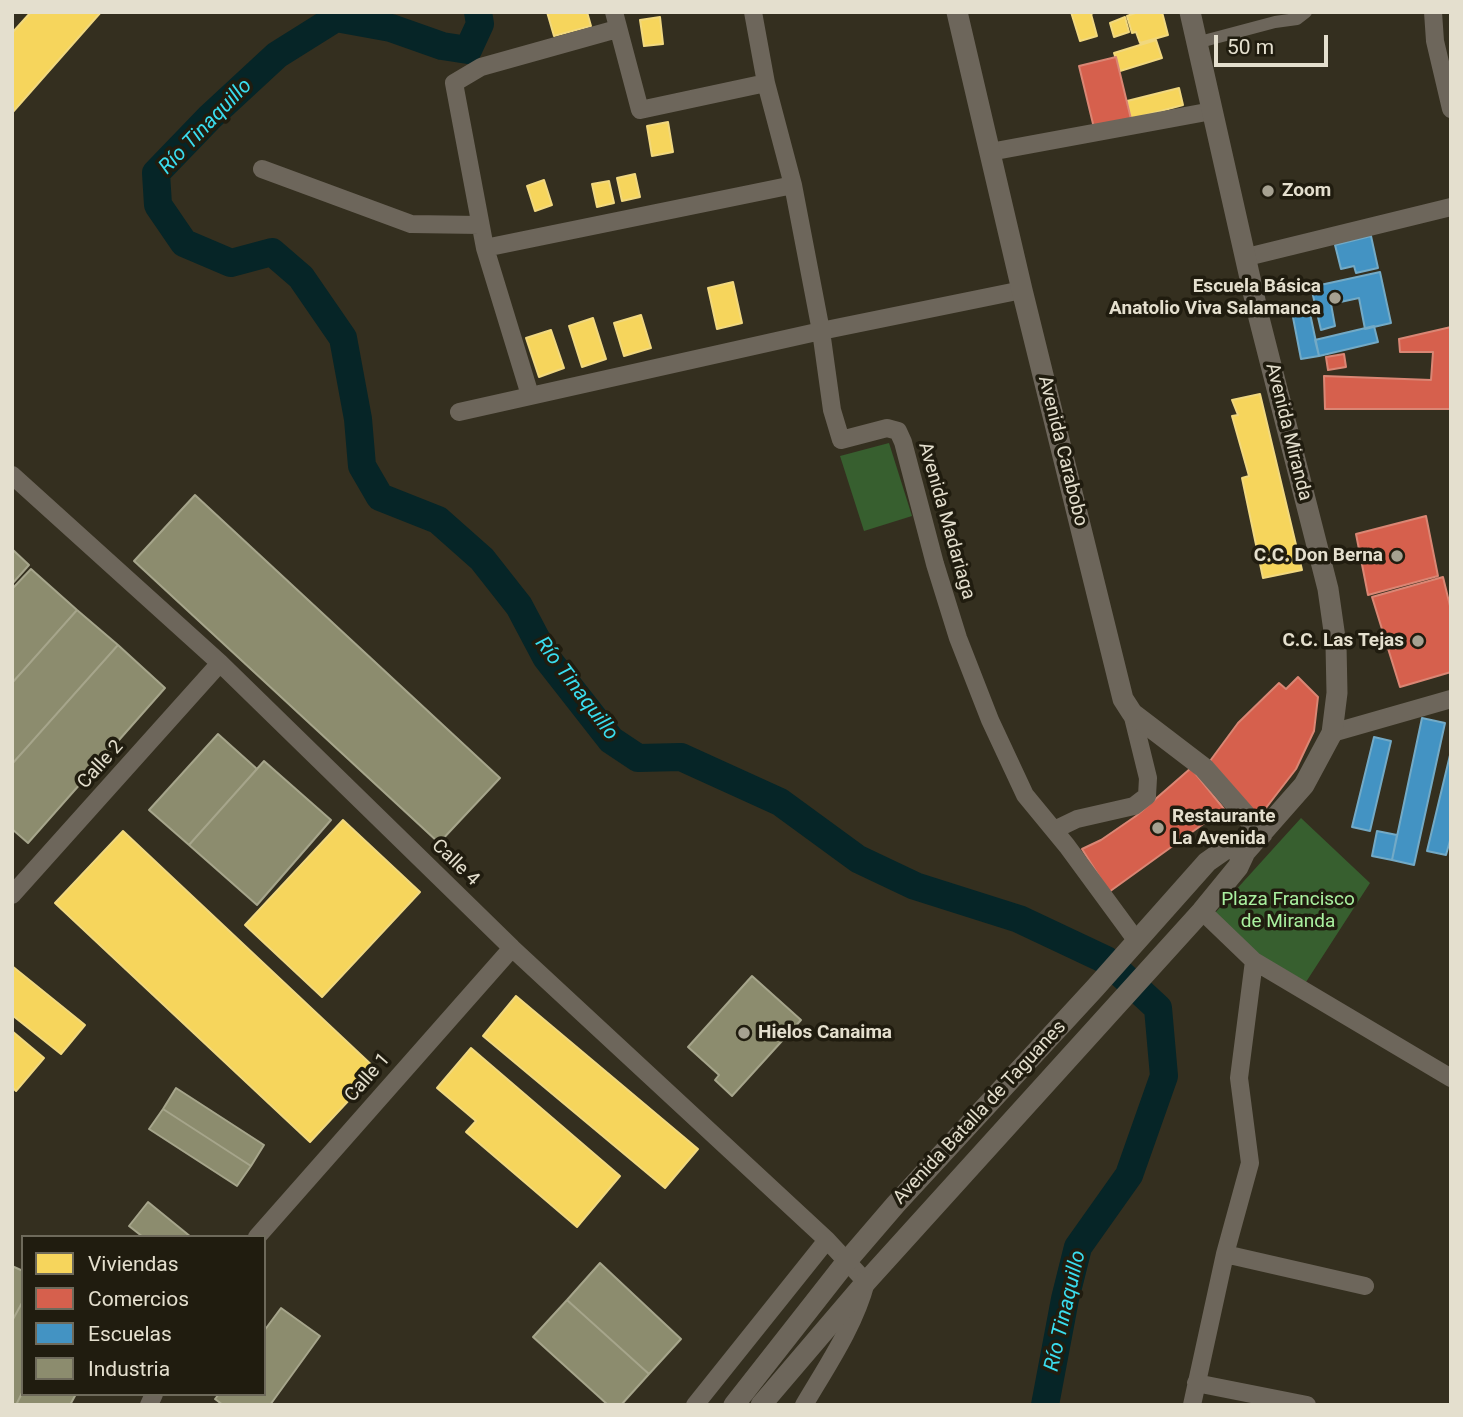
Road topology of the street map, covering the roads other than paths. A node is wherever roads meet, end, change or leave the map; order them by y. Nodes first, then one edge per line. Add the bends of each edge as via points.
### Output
1 (753, 12) edge
2 (957, 12) edge
3 (1190, 12) edge
4 (1306, 12) edge
5 (1433, 12) edge
6 (615, 20) edge
7 (1443, 42) edge
8 (1196, 43) junction
9 (766, 83) junction
10 (1451, 109) edge
11 (1212, 111) junction
12 (990, 152) junction
13 (262, 169) dead end
14 (793, 185) junction
15 (1451, 207) edge
16 (480, 225) junction
17 (485, 248) junction
18 (1247, 257) junction
19 (1022, 290) junction
20 (821, 331) junction
21 (530, 395) junction
22 (459, 412) dead end
23 (12, 475) edge
24 (220, 663) junction
25 (1451, 699) edge
26 (1132, 713) junction
27 (1332, 733) junction
28 (1054, 830) junction
29 (1262, 834) junction
30 (1245, 852) junction
31 (12, 895) edge
32 (1202, 911) junction
33 (1132, 945) junction
34 (512, 948) junction
35 (1254, 961) junction
36 (1451, 1078) edge
37 (259, 1235) edge
38 (827, 1240) junction
39 (1225, 1254) junction
40 (847, 1261) junction
41 (866, 1282) junction
42 (1365, 1286) dead end
43 (1196, 1383) junction
44 (695, 1405) edge
45 (734, 1405) edge
46 (761, 1405) edge
47 (804, 1405) edge
48 (1192, 1405) edge
49 (1307, 1405) edge

1 - 9 street, Avenida Madariaga
2 - 12 street, Avenida Carabobo
3 - 8 street, Avenida Miranda
4 - 8 street via 1297,19
5 - 7 street
6 - 9 street via 640,110
6 - 16 street via 481,67 454,83
7 - 10 street
8 - 11 street, Avenida Miranda
9 - 14 street, Avenida Madariaga
11 - 12 street
11 - 18 street, Avenida Miranda
12 - 19 street, Avenida Carabobo
13 - 16 street via 411,224
14 - 17 street
14 - 20 street, Avenida Madariaga
15 - 18 street
16 - 17 street
17 - 21 street
18 - 27 street, Avenida Miranda via 1328,589 1337,693
19 - 20 street
19 - 26 street, Avenida Carabobo via 1123,699
20 - 21 street
20 - 28 street, Avenida Madariaga via 832,411 841,440 887,428 898,431 962,649 1025,795
21 - 22 street
23 - 24 street, Calle 4
24 - 31 street, Calle 2
24 - 34 street, Calle 4
25 - 27 street
26 - 28 street via 1148,778 1147,796 1133,806 1077,819
26 - 29 street, Avenida Carabobo via 1204,768
27 - 29 street, Avenida Miranda via 1304,785
28 - 33 street, Avenida Madariaga
29 - 30 street, Avenida Batalla de Taguanes
30 - 32 street, Avenida Batalla de Taguanes
30 - 33 street, Avenida Batalla de Taguanes via 1227,848 1218,852
32 - 35 street
32 - 41 street, Avenida Batalla de Taguanes
33 - 40 street, Avenida Batalla de Taguanes
34 - 37 street, Calle 1
34 - 38 street, Calle 4
35 - 36 street
35 - 39 street via 1239,1078 1250,1163
38 - 40 street, Calle 4
38 - 44 street
39 - 42 street
39 - 43 street
40 - 41 street, Calle 4
40 - 45 street, Avenida Batalla de Taguanes
41 - 46 street, Avenida Batalla de Taguanes
41 - 47 street via 844,1336
43 - 48 street
43 - 49 street

